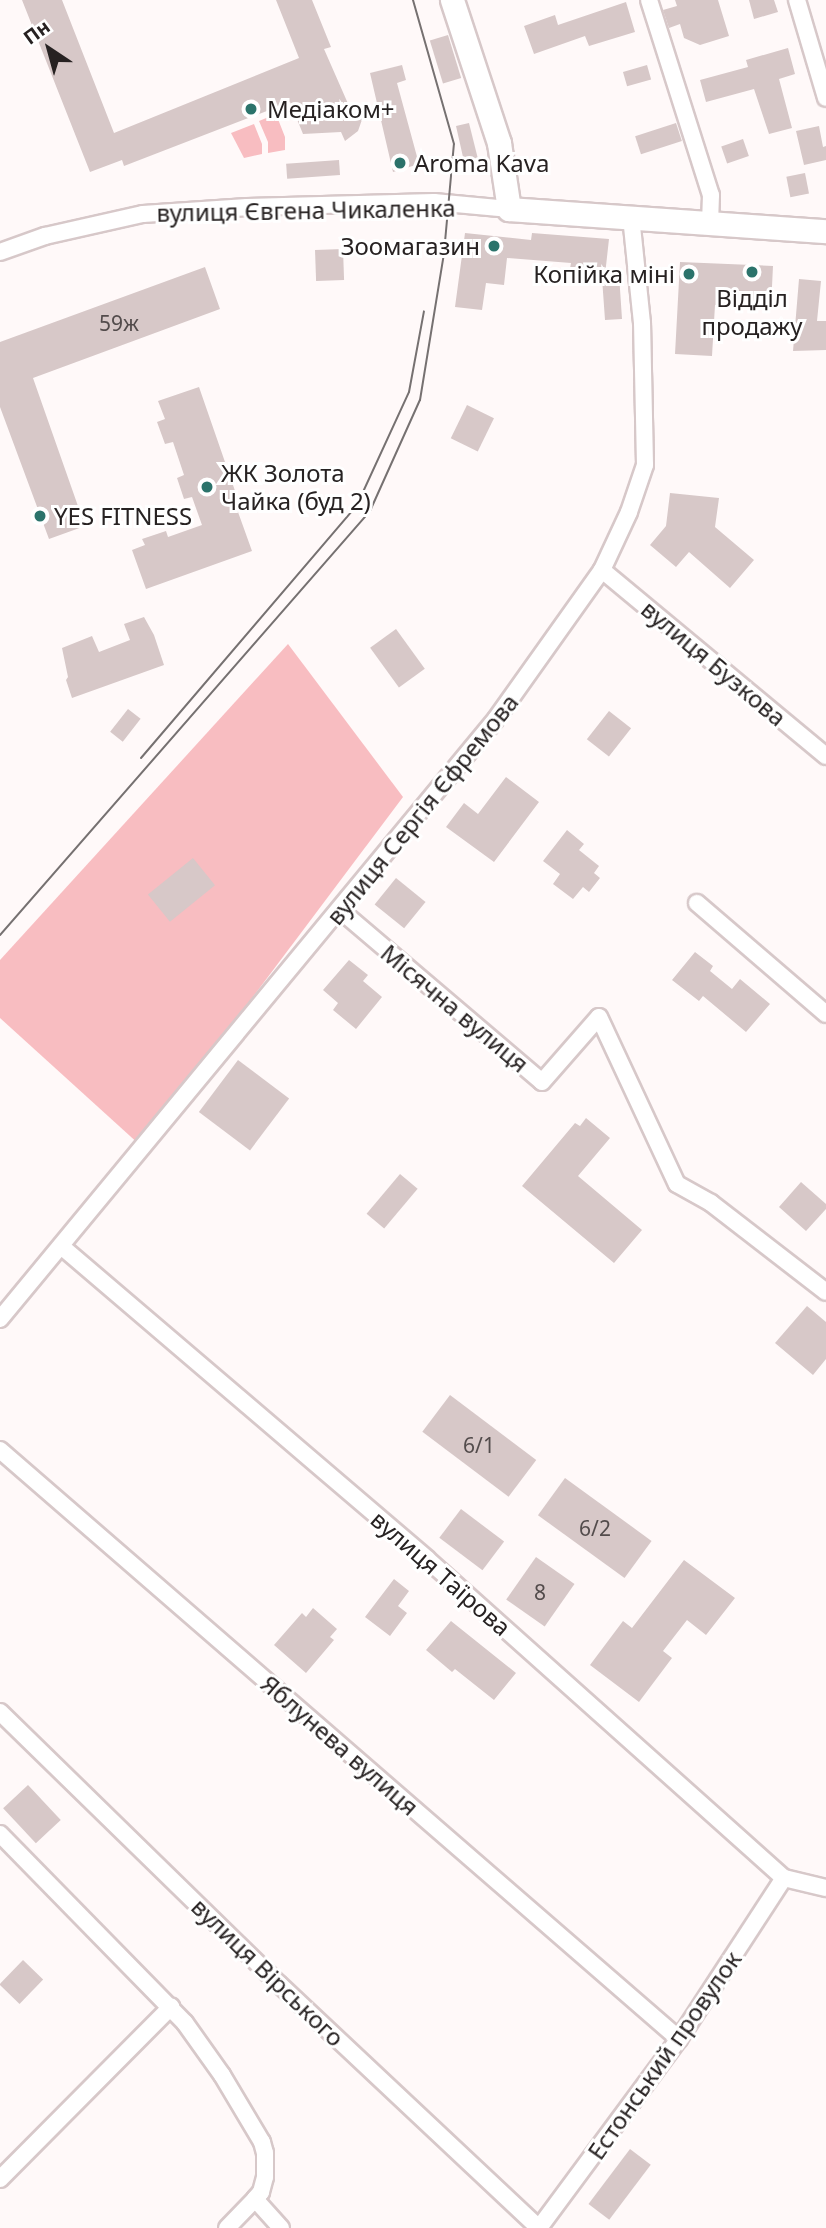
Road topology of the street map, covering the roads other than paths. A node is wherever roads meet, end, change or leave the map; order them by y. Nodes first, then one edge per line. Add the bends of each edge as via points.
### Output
1 (452, 0) edge
2 (649, 0) edge
3 (797, 0) edge
4 (826, 98) edge
5 (509, 209) junction
6 (631, 216) junction
7 (710, 222) junction
8 (826, 231) edge
9 (0, 252) edge
10 (602, 570) junction
11 (826, 756) edge
12 (697, 903) dead end
13 (340, 910) junction
14 (826, 1014) edge
15 (61, 1246) junction
16 (826, 1292) edge
17 (0, 1319) edge
18 (0, 1450) edge
19 (0, 1712) edge
20 (0, 1834) edge
21 (784, 1878) junction
22 (826, 1888) edge
23 (171, 2007) junction
24 (679, 2039) junction
25 (0, 2179) edge
26 (255, 2199) junction
27 (227, 2228) edge
28 (281, 2228) edge
29 (539, 2228) edge

1 - 5 street via 499,143
2 - 7 street via 711,195
3 - 4 street
5 - 6 street, вулиця Євгена Чикаленка
5 - 9 street, вулиця Євгена Чикаленка via 434,202 143,214 45,236
6 - 7 street, вулиця Євгена Чикаленка
6 - 10 street, вулиця Сергія Єфремова via 642,323 645,466
7 - 8 street, вулиця Євгена Чикаленка
10 - 11 street, вулиця Бузкова
10 - 13 street, вулиця Сергія Єфремова via 522,686
12 - 14 street
13 - 15 street, вулиця Сергія Єфремова
13 - 16 street, Місячна вулиця via 542,1083 599,1017 677,1184 711,1203
15 - 17 street, вулиця Сергія Єфремова
15 - 21 street, вулиця Таїрова via 427,1559
18 - 24 street, Яблунева вулиця
19 - 29 street, вулиця Вірського via 279,1984
20 - 23 street
21 - 22 street, вулиця Таїрова
21 - 24 street, Естонський провулок
23 - 25 street
23 - 26 street via 222,2075 262,2142 265,2177
24 - 29 street, Естонський провулок
26 - 27 street
26 - 28 street

